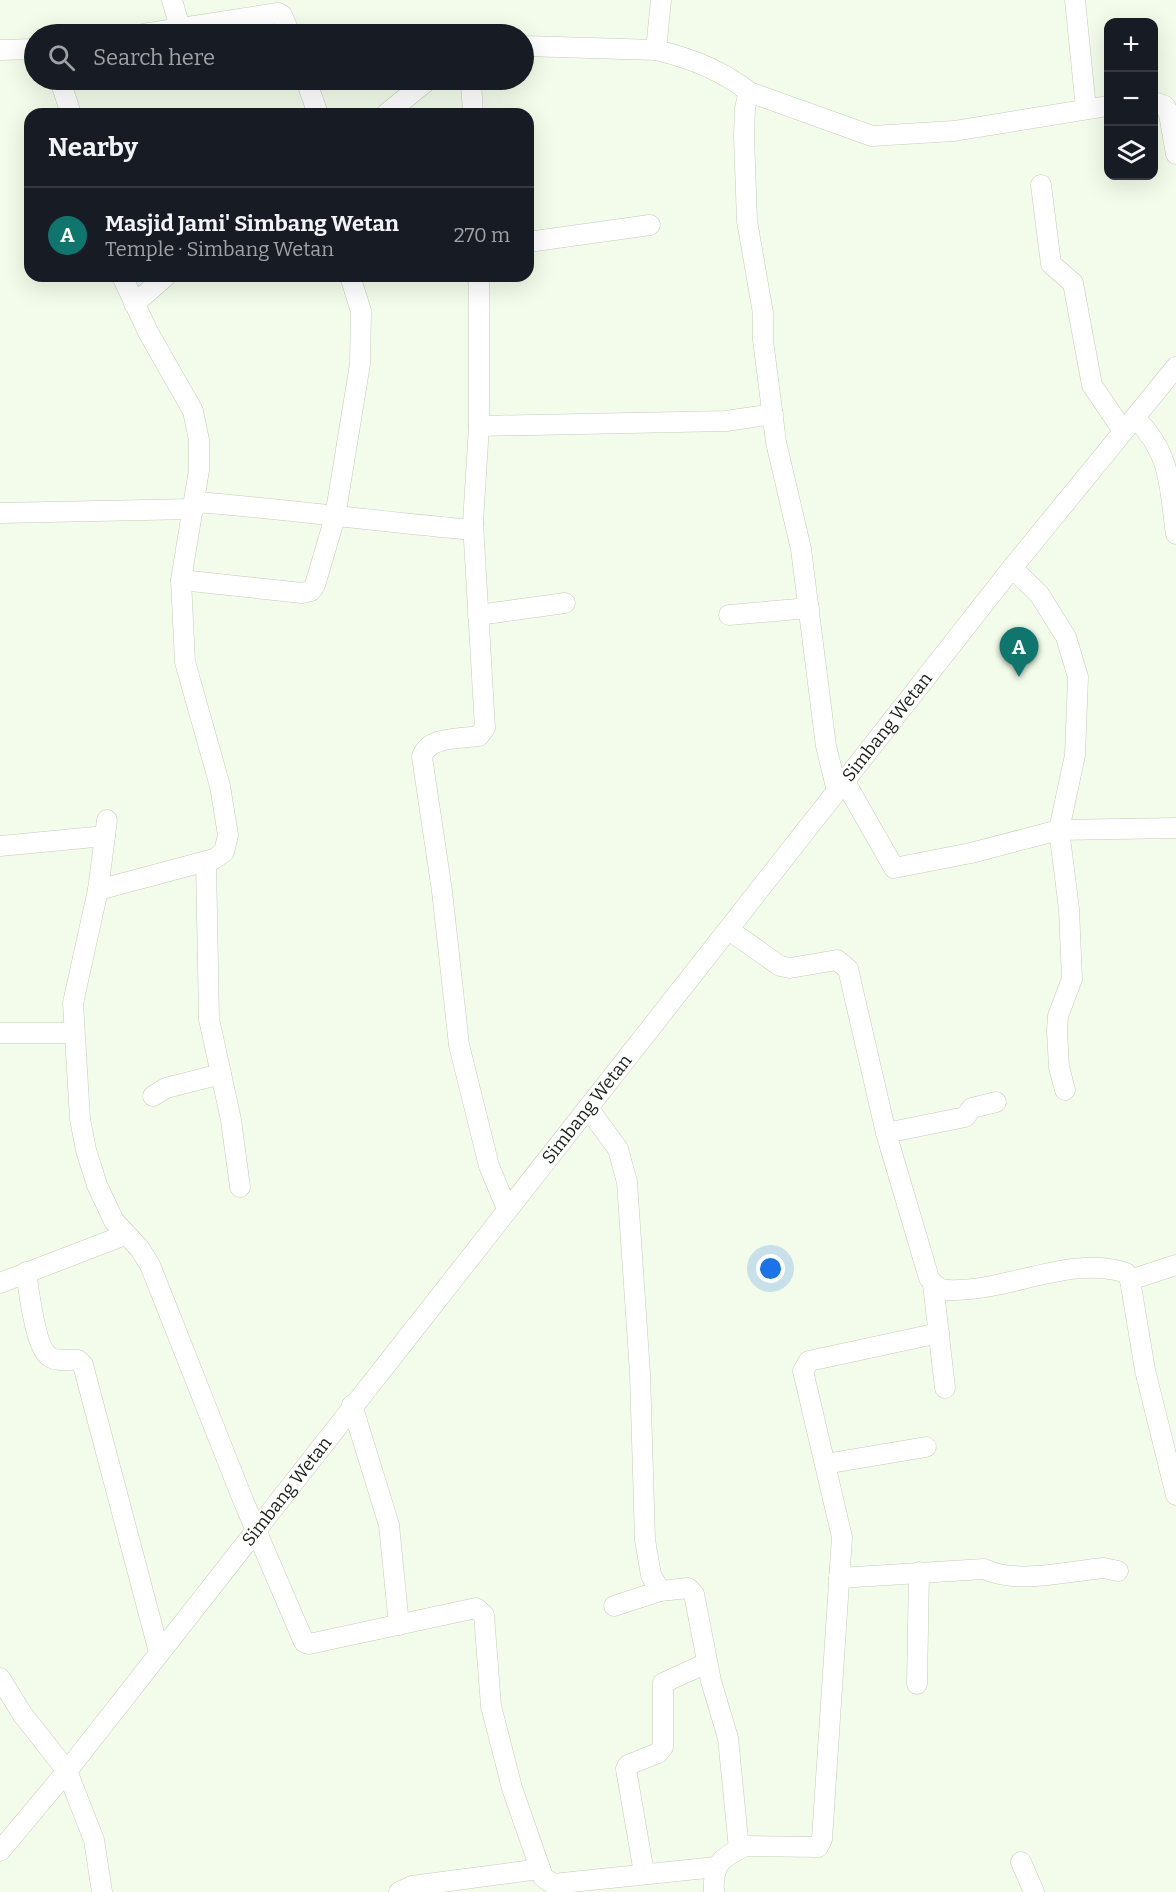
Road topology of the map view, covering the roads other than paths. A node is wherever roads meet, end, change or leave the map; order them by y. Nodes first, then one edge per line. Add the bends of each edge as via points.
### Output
1 (172, 0) edge
2 (661, 0) edge
3 (1076, 0) edge
4 (285, 8) edge
5 (179, 24) edge
6 (205, 24) edge
7 (288, 24) edge
8 (534, 46) edge
9 (24, 49) edge
10 (0, 50) edge
11 (656, 50) junction
12 (63, 90) edge
13 (310, 90) edge
14 (416, 90) edge
15 (472, 90) edge
16 (749, 92) junction
17 (1158, 102) edge
18 (1104, 107) edge
19 (69, 108) edge
20 (316, 108) edge
21 (393, 108) edge
22 (473, 108) edge
23 (1086, 109) junction
24 (1176, 154) edge
25 (1041, 185) dead end
26 (650, 225) dead end
27 (534, 241) edge
28 (125, 282) edge
29 (159, 282) edge
30 (352, 282) edge
31 (479, 282) edge
32 (134, 304) junction
33 (1176, 367) edge
34 (773, 414) junction
35 (1129, 424) junction
36 (479, 426) junction
37 (195, 505) junction
38 (0, 513) edge
39 (335, 517) junction
40 (473, 523) junction
41 (1176, 534) edge
42 (1012, 568) junction
43 (181, 580) junction
44 (565, 603) dead end
45 (809, 608) junction
46 (478, 615) junction
47 (729, 615) dead end
48 (841, 787) junction
49 (1176, 828) edge
50 (1059, 830) junction
51 (0, 846) edge
52 (206, 862) junction
53 (98, 890) junction
54 (729, 930) junction
55 (0, 1033) edge
56 (74, 1033) junction
57 (221, 1074) junction
58 (1065, 1090) dead end
59 (153, 1096) dead end
60 (996, 1102) dead end
61 (588, 1108) junction
62 (886, 1133) junction
63 (240, 1187) dead end
64 (507, 1209) junction
65 (125, 1235) junction
66 (1176, 1264) edge
67 (26, 1272) junction
68 (1130, 1280) junction
69 (0, 1283) edge
70 (933, 1284) junction
71 (939, 1333) junction
72 (945, 1388) dead end
73 (352, 1405) junction
74 (926, 1447) dead end
75 (1171, 1457) edge
76 (825, 1464) junction
77 (1176, 1496) edge
78 (255, 1528) junction
79 (1118, 1570) dead end
80 (920, 1572) junction
81 (839, 1578) junction
82 (660, 1591) junction
83 (614, 1606) dead end
84 (399, 1625) junction
85 (159, 1652) junction
86 (707, 1663) junction
87 (0, 1678) edge
88 (918, 1684) dead end
89 (67, 1772) junction
90 (739, 1849) junction
91 (0, 1851) edge
92 (1021, 1862) dead end
93 (716, 1867) junction
94 (644, 1873) junction
95 (547, 1881) edge
96 (102, 1892) edge
97 (399, 1892) edge
98 (714, 1892) edge
99 (1034, 1892) edge

1 - 5 street
2 - 11 street
3 - 23 street
4 - 6 street
4 - 7 street
8 - 11 street
9 - 10 street
11 - 16 street via 699,63
12 - 19 street
13 - 20 street
14 - 21 street
15 - 22 street
16 - 23 street via 872,136 954,131
16 - 34 street via 744,136 747,221 763,313
17 - 24 street via 1169,114
18 - 23 street
25 - 35 street via 1051,264 1073,283 1092,385
26 - 27 street
28 - 32 street
29 - 32 street
30 - 39 street via 361,311 360,364
31 - 36 street
32 - 37 street via 198,425
33 - 35 street, Simbang Wetan
34 - 36 street via 726,420
34 - 45 street
35 - 41 street via 1152,435 1165,460
35 - 42 street, Simbang Wetan
36 - 40 street
37 - 38 street
37 - 39 street via 256,506
37 - 43 street
39 - 40 street via 463,530
39 - 43 street via 311,591 302,594
40 - 46 street
42 - 48 street, Simbang Wetan
42 - 50 street via 1040,594 1066,637 1078,677 1075,755
43 - 52 street via 186,670 217,769 228,835 224,852
44 - 46 street
45 - 47 street
45 - 48 street via 826,746
46 - 64 street via 485,728 479,736 433,743 426,747 422,757 459,1046 489,1166
48 - 50 street via 894,868
48 - 54 street, Simbang Wetan
49 - 50 street
50 - 58 street via 1069,909 1072,979 1058,1016 1057,1031
51 - 53 street via 106,828
52 - 53 street
52 - 57 street via 209,1019
53 - 56 street via 73,1003
54 - 61 street, Simbang Wetan
54 - 62 street via 780,966 790,968 837,960 848,969
55 - 56 street
56 - 65 street via 86,1150 110,1212
57 - 59 street via 166,1088
57 - 63 street
60 - 62 street via 972,1108 965,1117
61 - 64 street, Simbang Wetan
61 - 82 street via 618,1149 627,1182 640,1373 645,1540 651,1575
62 - 70 street
64 - 73 street, Simbang Wetan
65 - 67 street
65 - 78 street via 150,1265
66 - 68 street
67 - 69 street
67 - 85 street via 40,1344 46,1355 78,1360 83,1365
68 - 70 street via 1126,1273 1106,1267 946,1291
68 - 75 street via 1145,1370
70 - 71 street
71 - 72 street
71 - 76 street via 808,1360 803,1371
73 - 78 street, Simbang Wetan
73 - 84 street via 389,1525
74 - 76 street
75 - 77 street
76 - 81 street via 842,1538
78 - 84 street via 307,1645
78 - 85 street, Simbang Wetan
79 - 80 street via 1017,1576 984,1569
80 - 81 street
80 - 88 street
81 - 90 street via 822,1839 818,1847
82 - 83 street
82 - 86 street via 688,1588 694,1594
84 - 95 street via 476,1608 484,1615 491,1706 512,1788
85 - 89 street, Simbang Wetan
86 - 90 street via 728,1738
86 - 94 street via 663,1683 663,1747 626,1769
87 - 89 street via 23,1716
89 - 91 street, Simbang Wetan
89 - 96 street via 94,1840
90 - 93 street
92 - 99 street
93 - 94 street
93 - 98 street via 712,1873
94 - 95 street via 553,1884
95 - 97 street via 412,1886

